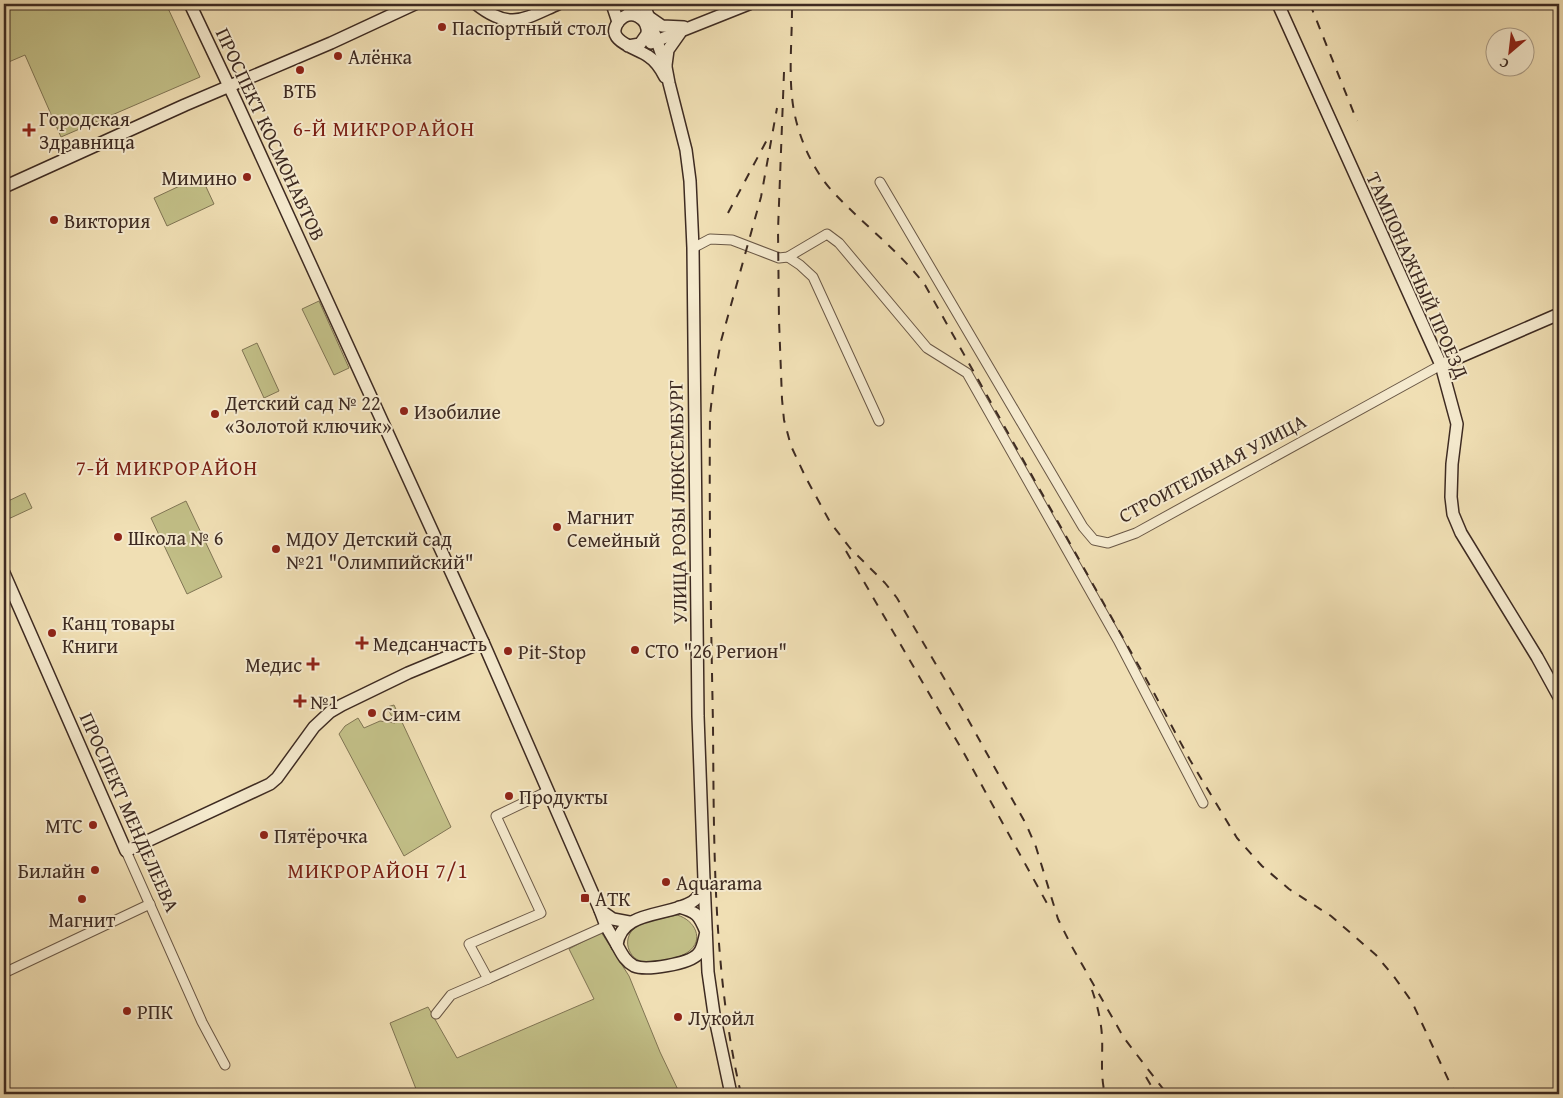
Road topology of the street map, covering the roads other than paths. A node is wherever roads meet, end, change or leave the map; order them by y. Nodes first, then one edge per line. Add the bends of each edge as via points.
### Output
1 (190, 4) edge
2 (415, 4) edge
3 (476, 4) edge
4 (558, 4) edge
5 (612, 4) edge
6 (644, 4) edge
7 (749, 4) edge
8 (1278, 4) edge
9 (628, 5) edge
10 (645, 17) junction
11 (619, 20) junction
12 (685, 29) junction
13 (657, 41) junction
14 (633, 45) junction
15 (666, 67) junction
16 (669, 83) junction
17 (230, 86) junction
18 (880, 182) dead end
19 (4, 187) edge
20 (693, 248) junction
21 (788, 257) junction
22 (1559, 314) edge
23 (1441, 365) junction
24 (879, 421) dead end
25 (4, 573) edge
26 (483, 642) junction
27 (1559, 698) edge
28 (548, 791) junction
29 (1203, 803) dead end
30 (126, 851) junction
31 (704, 887) junction
32 (150, 904) junction
33 (679, 907) junction
34 (600, 910) junction
35 (629, 922) junction
36 (606, 926) junction
37 (706, 932) junction
38 (617, 945) junction
39 (687, 961) junction
40 (708, 972) junction
41 (4, 973) edge
42 (488, 978) junction
43 (436, 1014) dead end
44 (225, 1064) dead end
45 (731, 1094) edge

1 - 17 main road, ПРОСПЕКТ КОСМОНАВТОВ
2 - 17 main road
3 - 4 main road via 495,17 512,20 523,19
5 - 11 main road
6 - 10 main road, УЛИЦА РОЗЫ ЛЮКСЕМБУРГ
7 - 12 main road
8 - 23 main road, ТАМПОНАЖНЫЙ ПРОЕЗД
9 - 10 main road
9 - 11 main road
10 - 11 main road via 630,15
10 - 12 main road via 668,27
10 - 13 main road, УЛИЦА РОЗЫ ЛЮКСЕМБУРГ
10 - 14 main road via 648,30 645,39
11 - 14 main road via 617,36 622,43
12 - 13 main road
12 - 15 main road via 668,50
13 - 14 main road
13 - 15 main road, УЛИЦА РОЗЫ ЛЮКСЕМБУРГ
14 - 16 main road via 653,60
15 - 16 main road, УЛИЦА РОЗЫ ЛЮКСЕМБУРГ
16 - 20 main road, УЛИЦА РОЗЫ ЛЮКСЕМБУРГ via 686,150
17 - 19 main road
17 - 26 main road, ПРОСПЕКТ КОСМОНАВТОВ
18 - 23 street, СТРОИТЕЛЬНАЯ УЛИЦА via 1083,527 1094,540 1108,543 1136,533
20 - 21 street via 710,239 732,240 778,258
20 - 31 main road, УЛИЦА РОЗЫ ЛЮКСЕМБУРГ via 698,716
21 - 24 street via 812,277
21 - 29 street via 827,234 839,243 927,348 967,372 1118,640
22 - 23 main road, СТРОИТЕЛЬНАЯ УЛИЦА
23 - 27 main road, ТАМПОНАЖНЫЙ ПРОЕЗД via 1457,424 1452,464 1453,514
25 - 30 main road, ПРОСПЕКТ МЕНДЕЛЕЕВА
26 - 28 main road, ПРОСПЕКТ КОСМОНАВТОВ
26 - 30 main road via 342,705 314,727 270,784
28 - 34 main road, ПРОСПЕКТ КОСМОНАВТОВ
28 - 42 street via 496,816 541,913 469,944
30 - 32 street, ПРОСПЕКТ МЕНДЕЛЕЕВА
31 - 33 main road via 693,902
31 - 37 main road, УЛИЦА РОЗЫ ЛЮКСЕМБУРГ
32 - 41 street
32 - 44 street, ПРОСПЕКТ МЕНДЕЛЕЕВА via 202,1022
33 - 35 main road
33 - 37 main road via 698,915
34 - 35 main road via 613,919
34 - 36 main road, ПРОСПЕКТ КОСМОНАВТОВ
35 - 38 main road via 619,935
36 - 38 main road, ПРОСПЕКТ КОСМОНАВТОВ
36 - 42 street
37 - 39 main road via 698,954
37 - 40 main road, УЛИЦА РОЗЫ ЛЮКСЕМБУРГ
38 - 39 main road via 626,960 639,968
39 - 40 main road
40 - 45 main road, УЛИЦА РОЗЫ ЛЮКСЕМБУРГ
42 - 43 street via 451,995

